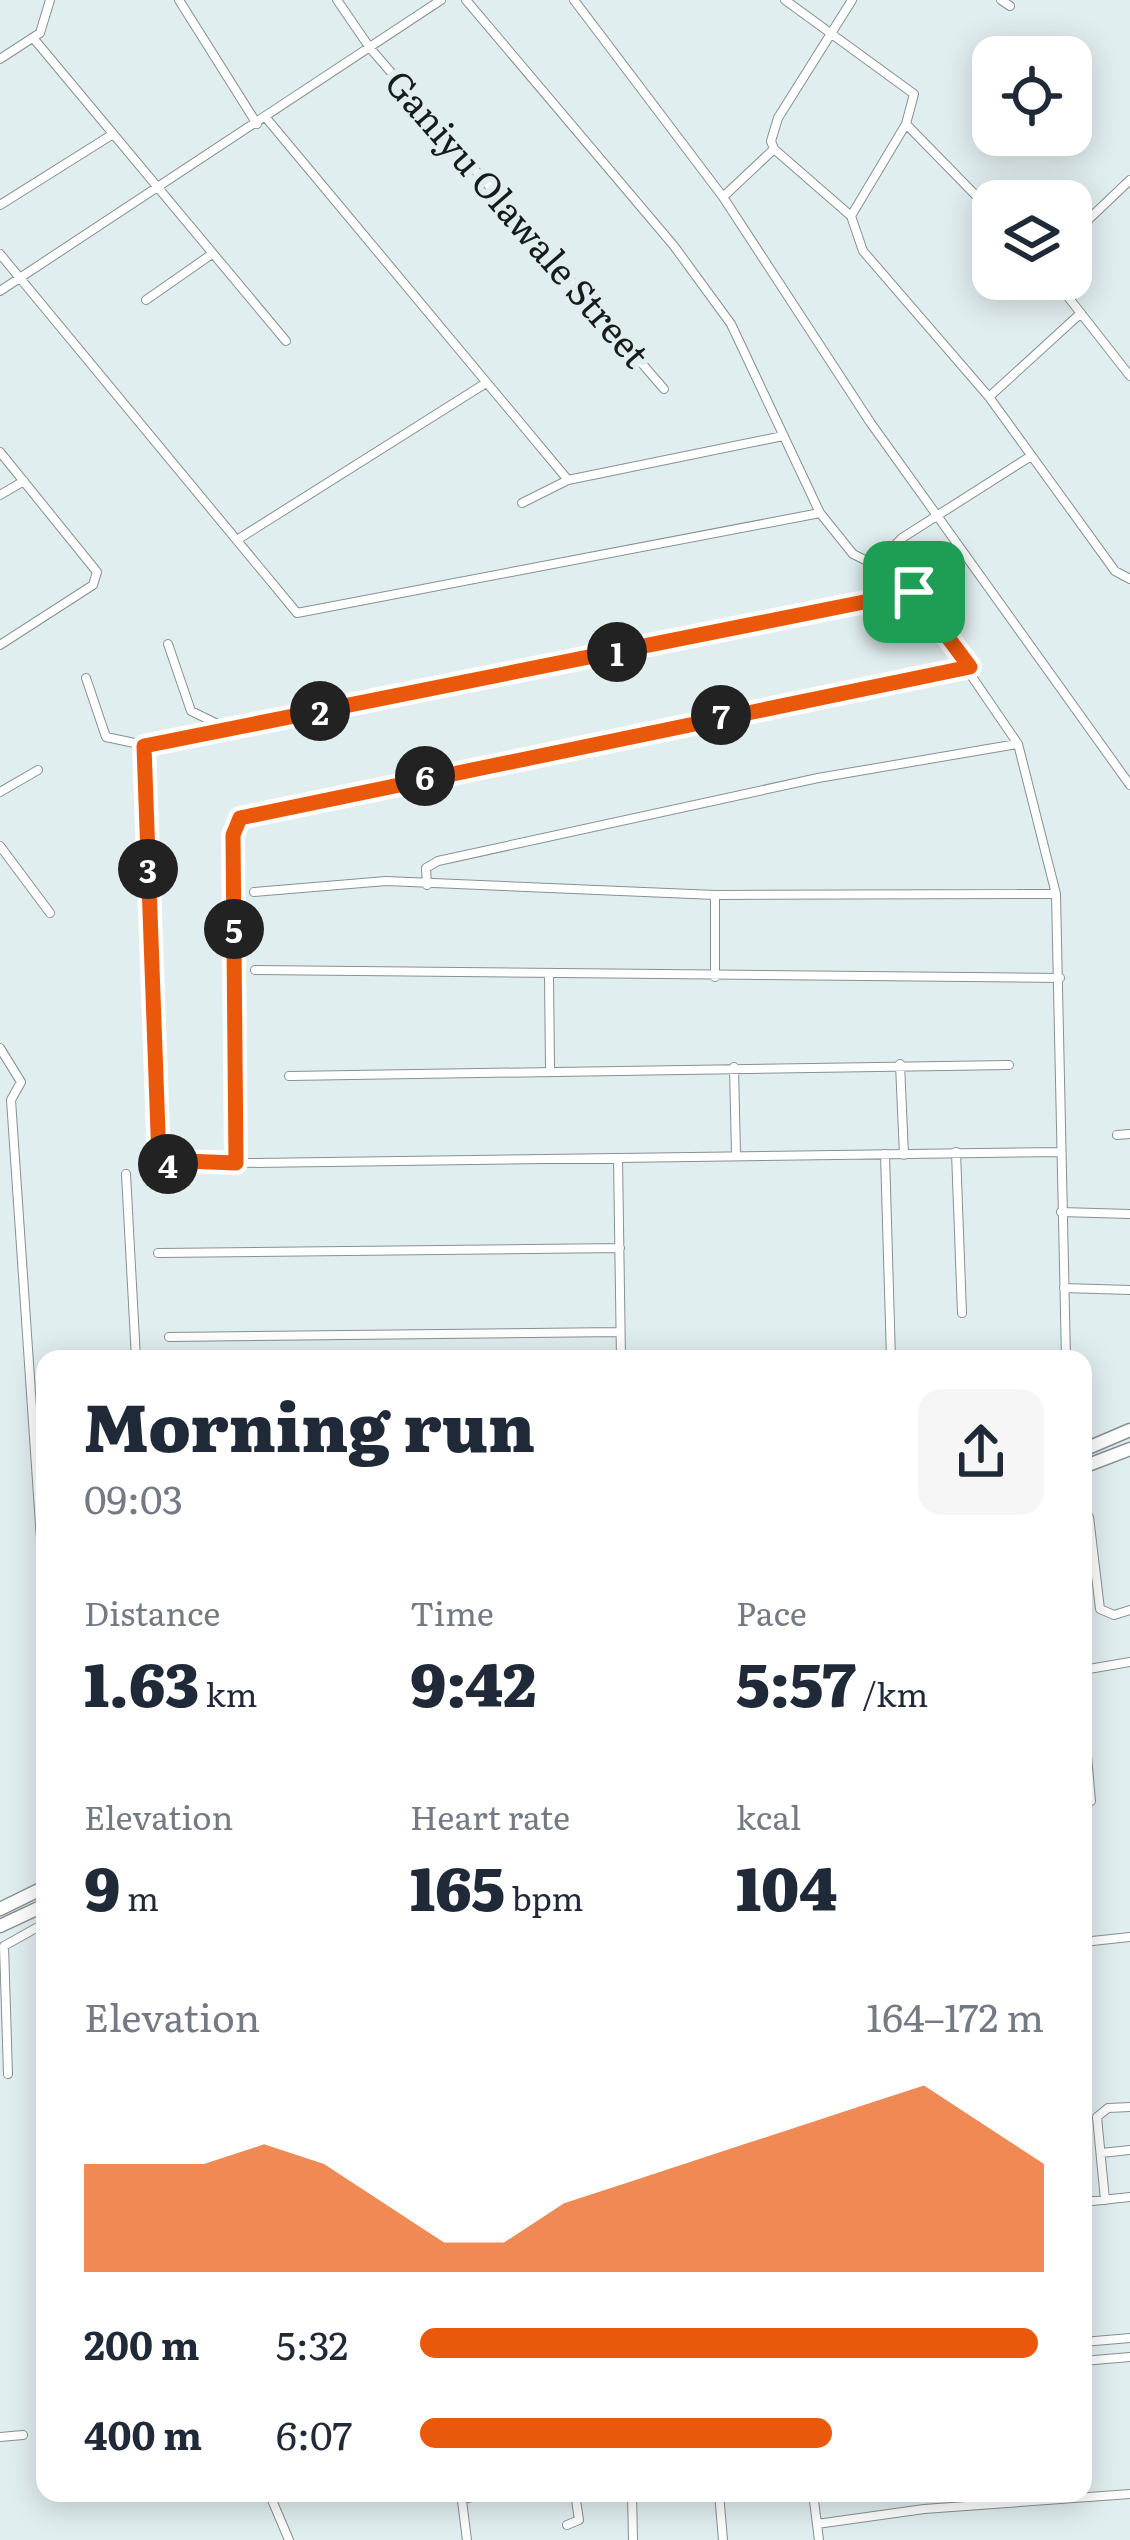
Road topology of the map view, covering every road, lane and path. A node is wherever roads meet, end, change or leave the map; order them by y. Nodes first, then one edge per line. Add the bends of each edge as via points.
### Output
1 (50, 0) edge
2 (178, 0) edge
3 (337, 0) edge
4 (440, 0) edge
5 (466, 0) edge
6 (574, 0) edge
7 (785, 0) edge
8 (852, 0) edge
9 (832, 33) junction
10 (34, 38) junction
11 (370, 48) junction
12 (0, 58) edge
13 (267, 118) junction
14 (257, 124) junction
15 (906, 124) junction
16 (112, 134) junction
17 (775, 149) junction
18 (1130, 180) edge
19 (156, 189) junction
20 (972, 192) edge
21 (723, 197) junction
22 (0, 205) edge
23 (850, 216) junction
24 (1092, 216) edge
25 (0, 254) edge
26 (212, 254) junction
27 (20, 278) junction
28 (0, 291) edge
29 (146, 300) dead end
30 (1071, 300) edge
31 (1081, 313) junction
32 (286, 341) dead end
33 (1130, 376) edge
34 (486, 383) junction
35 (664, 389) dead end
36 (989, 397) junction
37 (783, 436) junction
38 (0, 452) edge
39 (1031, 456) junction
40 (24, 481) junction
41 (568, 481) junction
42 (0, 495) edge
43 (522, 503) dead end
44 (820, 513) junction
45 (936, 514) junction
46 (240, 538) junction
47 (876, 565) junction
48 (1130, 579) edge
49 (914, 592) junction
50 (168, 644) dead end
51 (0, 645) edge
52 (970, 667) junction
53 (86, 679) dead end
54 (230, 730) junction
55 (1018, 744) junction
56 (144, 746) junction
57 (38, 770) dead end
58 (1130, 784) edge
59 (0, 793) edge
60 (0, 846) edge
61 (427, 885) junction
62 (254, 892) dead end
63 (1056, 894) junction
64 (715, 895) junction
65 (50, 913) dead end
66 (256, 970) dead end
67 (549, 975) junction
68 (716, 977) junction
69 (1060, 977) junction
70 (0, 1048) edge
71 (900, 1064) junction
72 (1009, 1064) dead end
73 (550, 1067) junction
74 (734, 1067) junction
75 (289, 1076) dead end
76 (11, 1100) junction
77 (0, 1105) edge
78 (1130, 1134) edge
79 (1117, 1135) dead end
80 (956, 1152) junction
81 (1058, 1152) junction
82 (885, 1154) junction
83 (904, 1155) junction
84 (736, 1156) junction
85 (618, 1158) junction
86 (236, 1163) junction
87 (126, 1174) dead end
88 (1061, 1213) junction
89 (1130, 1214) edge
90 (620, 1248) junction
91 (158, 1253) dead end
92 (1064, 1288) junction
93 (1130, 1290) edge
94 (962, 1313) dead end
95 (619, 1332) junction
96 (169, 1337) dead end
97 (136, 1350) edge
98 (620, 1350) edge
99 (891, 1350) edge
100 (1066, 1350) edge
101 (1130, 1430) edge
102 (1092, 1446) edge
103 (1130, 1449) edge
104 (1092, 1464) edge
105 (36, 1466) edge
106 (1092, 1542) edge
107 (1130, 1610) edge
108 (1130, 1662) edge
109 (1092, 1668) edge
110 (36, 1891) edge
111 (0, 1909) edge
112 (36, 1909) edge
113 (0, 1926) edge
114 (36, 1928) edge
115 (1130, 1937) edge
116 (1092, 1941) edge
117 (8, 2074) dead end
118 (1130, 2107) edge
119 (1130, 2150) edge
120 (1100, 2152) junction
121 (1130, 2197) edge
122 (1105, 2200) junction
123 (1092, 2201) edge
124 (1130, 2338) edge
125 (1092, 2341) edge
126 (1130, 2357) edge
127 (1092, 2360) edge
128 (23, 2435) dead end
129 (0, 2438) edge
130 (1130, 2494) edge
131 (1092, 2497) edge
132 (273, 2502) edge
133 (463, 2502) edge
134 (576, 2502) edge
135 (632, 2502) edge
136 (720, 2502) edge
137 (814, 2502) edge
138 (1020, 2502) edge
139 (567, 2524) dead end
140 (817, 2524) junction
141 (289, 2540) edge
142 (467, 2540) edge
143 (633, 2540) edge
144 (723, 2540) edge
145 (819, 2540) edge

1 - 10 street
2 - 14 street
3 - 11 street, Ganiyu Olawale Street
4 - 11 street
5 - 37 street via 674,246 744,346
6 - 21 street
7 - 9 street
8 - 9 street
9 - 15 street via 909,88 915,103
9 - 17 street via 772,131
10 - 12 street
10 - 16 street
11 - 13 street
11 - 35 street, Ganiyu Olawale Street
13 - 14 street
13 - 34 street
14 - 19 street
15 - 20 street
15 - 23 street
16 - 19 street
16 - 22 street
17 - 21 street
17 - 23 street
18 - 24 street
19 - 26 street
19 - 27 street
21 - 45 street
23 - 36 street via 863,251
25 - 27 street
26 - 29 street
26 - 32 street
27 - 28 street
27 - 46 street
30 - 31 street
31 - 33 street
31 - 36 street
34 - 41 street
34 - 46 street
36 - 39 street
37 - 41 street
37 - 44 street
38 - 40 street
39 - 45 street
39 - 48 street via 1115,572
40 - 42 street
40 - 51 street via 94,564 98,580
41 - 43 street
44 - 46 street via 311,614 291,607
44 - 47 street via 853,554
45 - 47 street
45 - 58 street
47 - 49 street
49 - 52 street
49 - 54 street
50 - 54 street via 191,711
52 - 55 street
52 - 86 street via 240,818 233,835
53 - 56 street via 106,737
54 - 56 street
55 - 61 street via 438,860 426,868
55 - 63 street
56 - 86 street via 156,1154 162,1163
57 - 59 street
60 - 65 street
61 - 62 street
61 - 64 street
63 - 64 street
63 - 69 street
64 - 68 street
66 - 67 street
67 - 68 street
67 - 73 street
68 - 69 street
69 - 81 street
70 - 76 street via 21,1082
71 - 72 street
71 - 74 street
71 - 83 street
73 - 74 street
73 - 75 street
74 - 84 street
76 - 77 street
76 - 105 street
78 - 79 street
80 - 81 street
80 - 83 street
80 - 94 street
81 - 88 street
82 - 83 street
82 - 84 street
82 - 99 street
84 - 85 street
85 - 86 street
85 - 90 street
87 - 97 street
88 - 89 street
88 - 92 street
90 - 91 street
90 - 95 street
92 - 93 street
92 - 100 street
95 - 96 street
95 - 98 street
101 - 102 main road
103 - 104 main road
106 - 107 street via 1097,1603 1106,1614
108 - 109 street
110 - 111 main road
112 - 113 main road
114 - 117 street via 4,1946
115 - 116 street
118 - 120 street via 1101,2111
119 - 120 street
120 - 122 street
121 - 122 street
122 - 123 street
124 - 125 street
126 - 127 street
128 - 129 street
130 - 131 street
132 - 141 street
133 - 142 street
134 - 139 street via 579,2520
135 - 143 street
136 - 144 street
137 - 140 street
138 - 140 street
140 - 145 street

